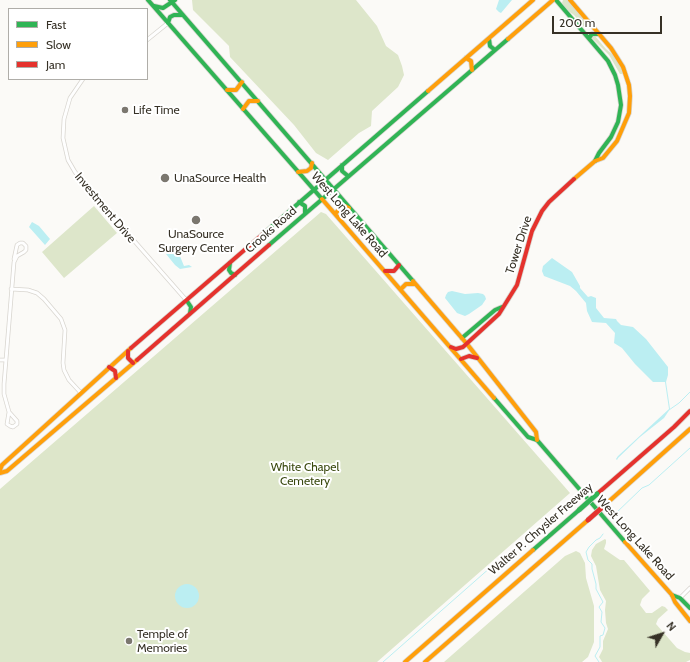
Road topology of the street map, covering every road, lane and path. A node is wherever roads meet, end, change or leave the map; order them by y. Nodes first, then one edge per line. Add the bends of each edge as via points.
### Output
1 (148, 0) edge
2 (533, 0) edge
3 (555, 0) edge
4 (570, 0) edge
5 (172, 1) edge
6 (153, 6) junction
7 (184, 15) junction
8 (168, 23) junction
9 (592, 26) junction
10 (582, 30) junction
11 (598, 34) junction
12 (489, 38) junction
13 (588, 38) junction
14 (148, 39) edge
15 (495, 50) junction
16 (466, 58) junction
17 (472, 70) junction
18 (82, 80) edge
19 (242, 82) junction
20 (226, 90) junction
21 (258, 101) junction
22 (243, 109) junction
23 (595, 161) junction
24 (312, 164) junction
25 (342, 164) junction
26 (298, 172) junction
27 (348, 176) junction
28 (325, 179) junction
29 (314, 189) junction
30 (334, 189) junction
31 (322, 199) junction
32 (299, 202) junction
33 (350, 208) junction
34 (305, 214) junction
35 (335, 214) junction
36 (14, 259) junction
37 (230, 262) junction
38 (399, 265) junction
39 (385, 271) junction
40 (235, 275) junction
41 (415, 284) junction
42 (12, 289) junction
43 (401, 289) junction
44 (186, 301) junction
45 (502, 307) junction
46 (190, 314) junction
47 (462, 338) junction
48 (467, 344) junction
49 (451, 347) junction
50 (128, 351) junction
51 (461, 359) junction
52 (479, 359) junction
53 (0, 360) edge
54 (6, 360) junction
55 (133, 363) junction
56 (110, 367) junction
57 (116, 378) junction
58 (81, 393) junction
59 (508, 397) junction
60 (498, 402) junction
61 (690, 411) edge
62 (9, 412) junction
63 (55, 417) junction
64 (59, 427) junction
65 (690, 430) edge
66 (536, 440) junction
67 (0, 470) edge
68 (0, 473) edge
69 (690, 588) edge
70 (672, 595) junction
71 (680, 598) junction
72 (690, 608) edge
73 (690, 621) edge
74 (405, 662) edge
75 (425, 662) edge

1 - 6 main road, West Long Lake Road
2 - 12 main road, Crooks Road
3 - 10 main road, Tower Drive
3 - 15 main road, Crooks Road
4 - 9 main road, Tower Drive
5 - 6 main road via 163,8
5 - 7 main road, West Long Lake Road
6 - 8 main road, West Long Lake Road
7 - 8 main road via 174,15
7 - 19 main road, West Long Lake Road
8 - 14 street
8 - 20 main road, West Long Lake Road
9 - 10 main road via 588,30
9 - 11 main road, Tower Drive
10 - 13 main road, Tower Drive
11 - 13 main road via 592,34
11 - 23 main road, Tower Drive via 623,67 630,102 621,136 603,158
12 - 15 main road via 490,46
12 - 16 main road, Crooks Road
13 - 23 main road, Tower Drive via 613,70 620,100 616,128
15 - 17 main road, Crooks Road
16 - 17 main road via 472,63
16 - 25 main road, Crooks Road
17 - 27 main road, Crooks Road
18 - 44 street, Investment Drive via 70,98 64,119 63,138 68,160 83,182
19 - 20 main road via 236,90
19 - 21 main road, West Long Lake Road
20 - 22 main road, West Long Lake Road
21 - 22 main road via 249,102
21 - 24 main road, West Long Lake Road
22 - 26 main road, West Long Lake Road
23 - 45 main road, Tower Drive via 553,197 542,211 532,231 517,285
24 - 26 main road via 307,171
24 - 28 main road, West Long Lake Road
25 - 27 main road via 342,171
25 - 28 main road, Crooks Road
26 - 29 main road, West Long Lake Road
27 - 30 main road, Crooks Road
28 - 29 main road, Crooks Road
28 - 30 main road, West Long Lake Road
29 - 31 main road, West Long Lake Road
29 - 32 main road, Crooks Road
30 - 31 main road, Crooks Road
30 - 33 main road, West Long Lake Road
31 - 34 main road, Crooks Road
31 - 35 main road, West Long Lake Road
32 - 34 main road via 305,206
32 - 37 main road, Crooks Road
33 - 35 main road via 341,207
33 - 38 main road, West Long Lake Road
34 - 40 main road, Crooks Road
35 - 39 main road, West Long Lake Road
36 - 36 street via 17,245 23,243 26,246 25,251
36 - 42 street
37 - 40 main road via 229,270
37 - 44 main road, Crooks Road
38 - 39 main road via 394,271
38 - 41 main road, West Long Lake Road
39 - 43 main road, West Long Lake Road
40 - 46 main road, Crooks Road
41 - 43 main road via 406,284
41 - 47 main road, West Long Lake Road
42 - 54 street
42 - 58 street via 37,293 61,319 65,330 64,370
43 - 49 main road, West Long Lake Road
44 - 46 main road via 191,307
44 - 50 main road, Crooks Road
45 - 47 main road, Tower Drive
45 - 48 main road, Tower Drive via 499,314
46 - 55 main road, Crooks Road
47 - 48 main road, West Long Lake Road
48 - 49 main road via 459,348
48 - 52 main road, West Long Lake Road
49 - 51 main road, West Long Lake Road
50 - 55 main road via 128,358
50 - 56 main road, Crooks Road
51 - 52 main road via 472,356
51 - 60 main road, West Long Lake Road
52 - 59 main road, West Long Lake Road
53 - 54 street
54 - 62 street via 4,394
55 - 57 main road, Crooks Road
56 - 57 main road via 115,371
56 - 58 main road, Crooks Road
57 - 64 main road, Crooks Road
58 - 63 main road, Crooks Road
59 - 60 main road via 503,402
59 - 66 main road, West Long Lake Road via 536,432
60 - 66 main road, West Long Lake Road via 528,437
61 - 74 main road, Walter P. Chrysler Freeway, bridge
62 - 62 street via 7,424 13,427 17,421
63 - 64 main road via 55,424
63 - 67 main road, Crooks Road via 2,465
64 - 68 main road, Crooks Road via 7,471
65 - 75 main road, Walter P. Chrysler Freeway, bridge
66 - 70 main road, West Long Lake Road
69 - 71 street
70 - 71 main road, West Long Lake Road
70 - 73 main road, West Long Lake Road
71 - 72 main road, West Long Lake Road

